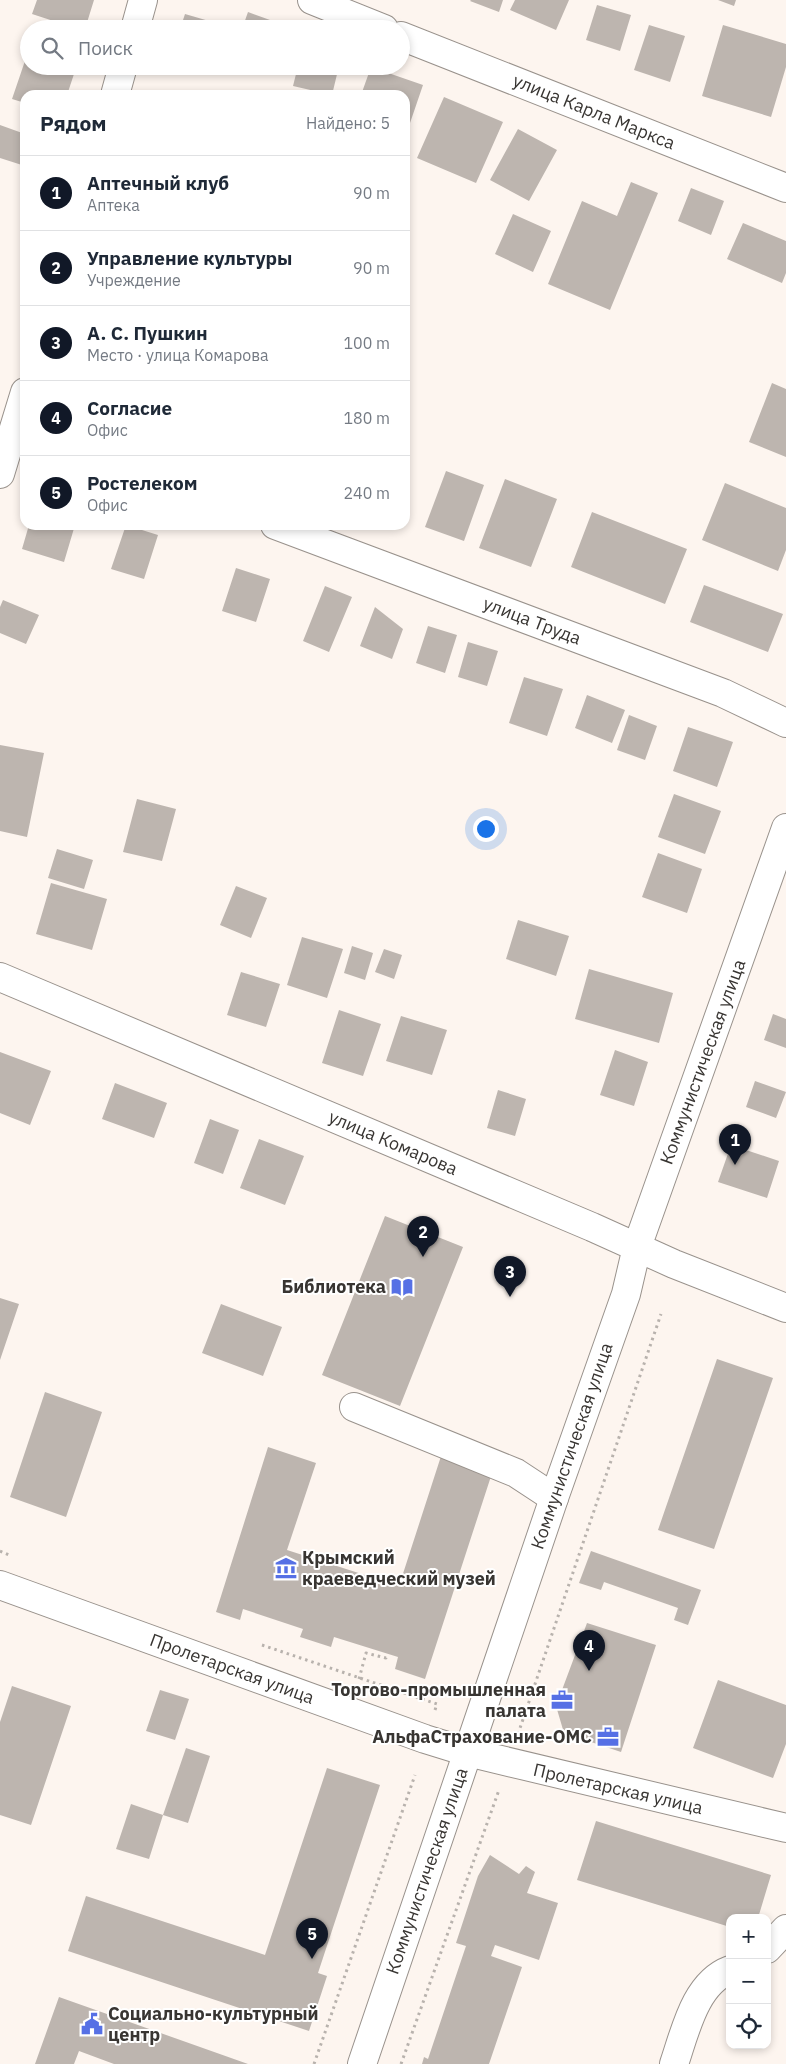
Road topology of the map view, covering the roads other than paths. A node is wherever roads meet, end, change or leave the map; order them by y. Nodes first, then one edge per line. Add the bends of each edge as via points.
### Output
1 (143, 0) edge
2 (312, 0) edge
3 (137, 20) edge
4 (362, 20) edge
5 (410, 40) edge
6 (121, 75) edge
7 (116, 90) edge
8 (786, 188) edge
9 (20, 406) edge
10 (13, 426) edge
11 (0, 474) edge
12 (288, 530) edge
13 (786, 723) edge
14 (786, 828) edge
15 (0, 978) edge
16 (637, 1248) junction
17 (786, 1308) edge
18 (354, 1407) dead end
19 (554, 1498) junction
20 (0, 1585) edge
21 (467, 1752) junction
22 (786, 1828) edge
23 (786, 1929) edge
24 (771, 1945) edge
25 (726, 1972) edge
26 (362, 2064) edge
27 (674, 2064) edge

1 - 3 street
2 - 4 street
5 - 8 street, улица Карла Маркса
6 - 7 street
9 - 10 street
10 - 11 street
12 - 13 street, улица Труда via 723,693
14 - 16 street, Коммунистическая улица
15 - 16 street, улица Комарова
16 - 17 street, улица Комарова
16 - 19 street, Коммунистическая улица via 626,1294
18 - 19 street via 516,1473
19 - 21 street, Коммунистическая улица
20 - 21 street, Пролетарская улица
21 - 22 street, Пролетарская улица
21 - 26 street, Коммунистическая улица
23 - 24 street
25 - 27 street via 697,1999

